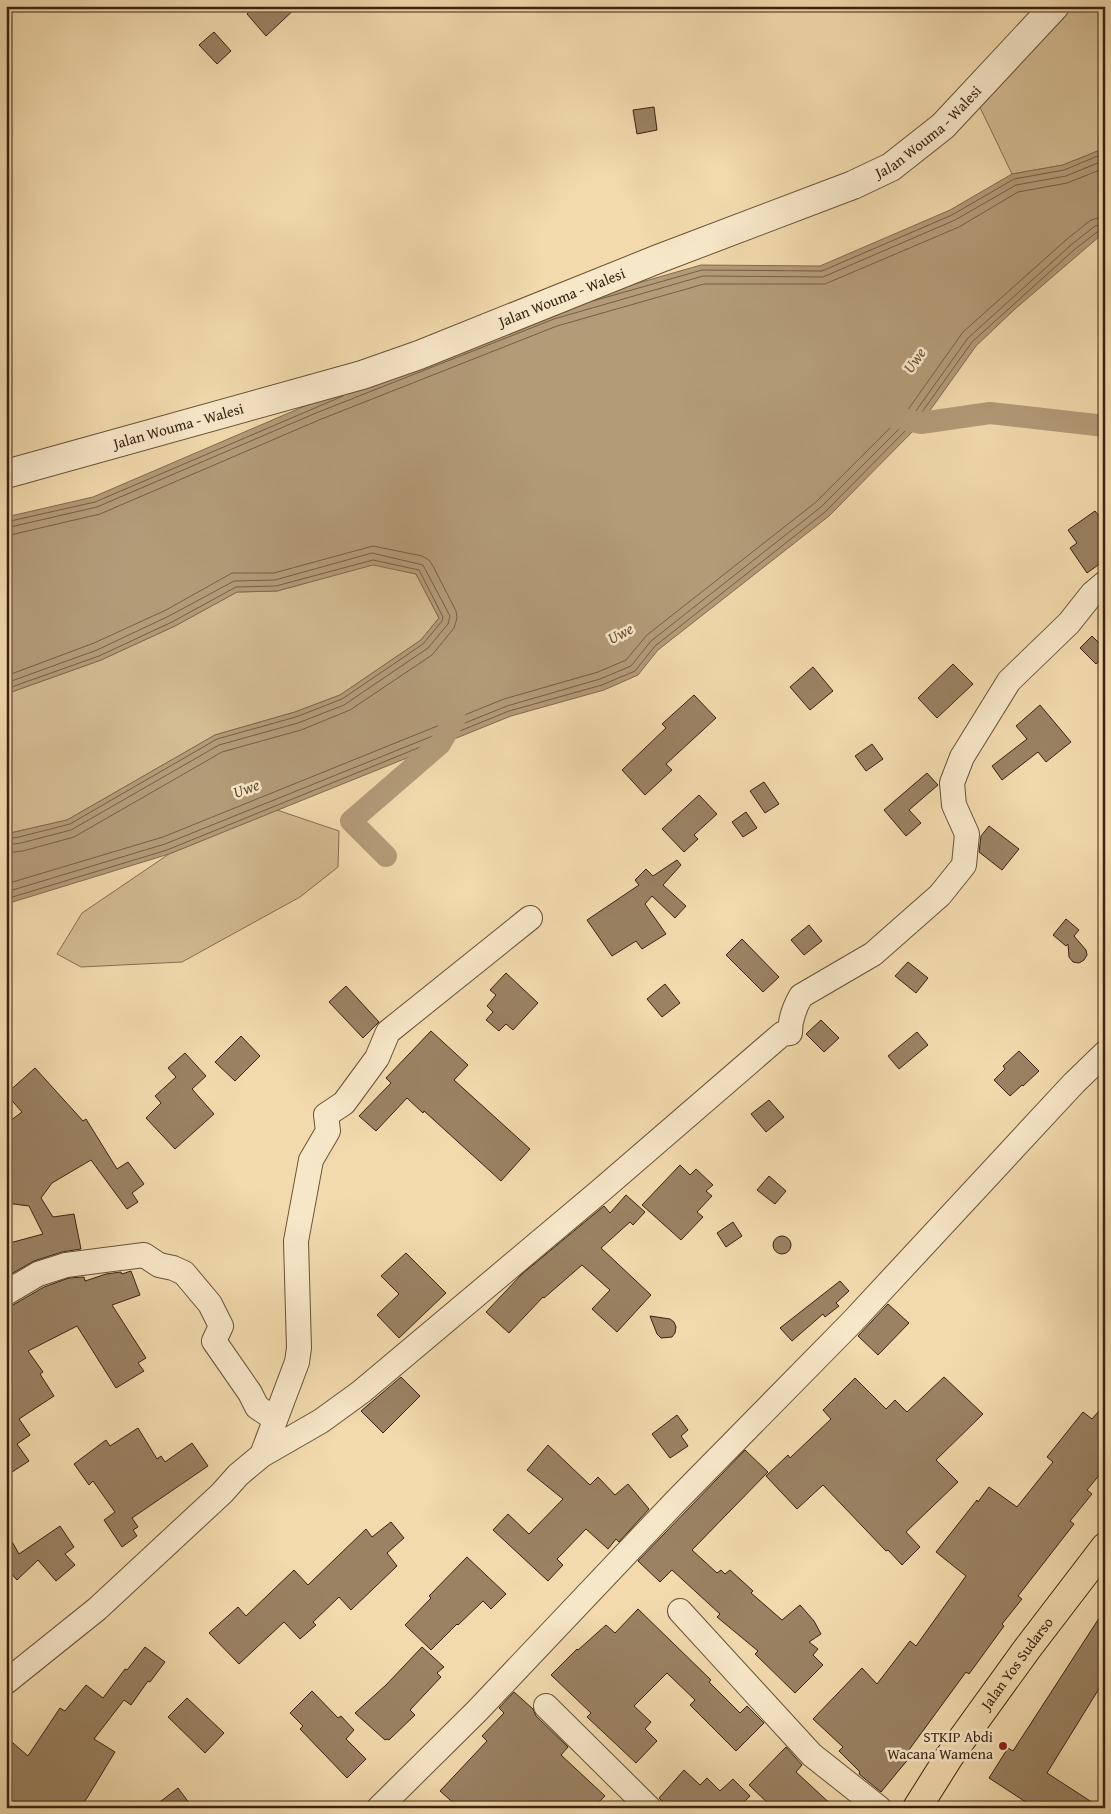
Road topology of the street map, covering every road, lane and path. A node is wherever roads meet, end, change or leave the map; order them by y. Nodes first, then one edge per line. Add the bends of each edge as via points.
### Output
1 (1055, 6) edge
2 (6, 474) edge
3 (1105, 583) edge
4 (530, 918) dead end
5 (1105, 1053) edge
6 (6, 1293) edge
7 (275, 1419) junction
8 (262, 1455) junction
9 (1105, 1547) edge
10 (680, 1611) dead end
11 (6, 1682) edge
12 (546, 1706) dead end
13 (379, 1808) edge
14 (649, 1808) edge
15 (879, 1808) edge
16 (917, 1808) edge

1 - 2 street, Jalan Wouma - Walesi via 943,126 891,167 853,185 362,376
3 - 8 street via 1009,681 962,756 952,783 954,805 967,834 964,864 940,895 873,954 801,996 790,1021 790,1033 782,1034 361,1392 321,1421
4 - 7 street via 388,1032 377,1058 344,1103 326,1115 328,1131 311,1160 296,1241 297,1362
5 - 13 street via 853,1321 682,1494 477,1711
6 - 7 street via 38,1274 66,1265 144,1255 159,1265 184,1273 210,1304 221,1326 214,1341 258,1407
7 - 8 street
8 - 11 street via 97,1609
9 - 16 main road, Jalan Yos Sudarso via 954,1750
10 - 15 street via 812,1755
12 - 14 street

